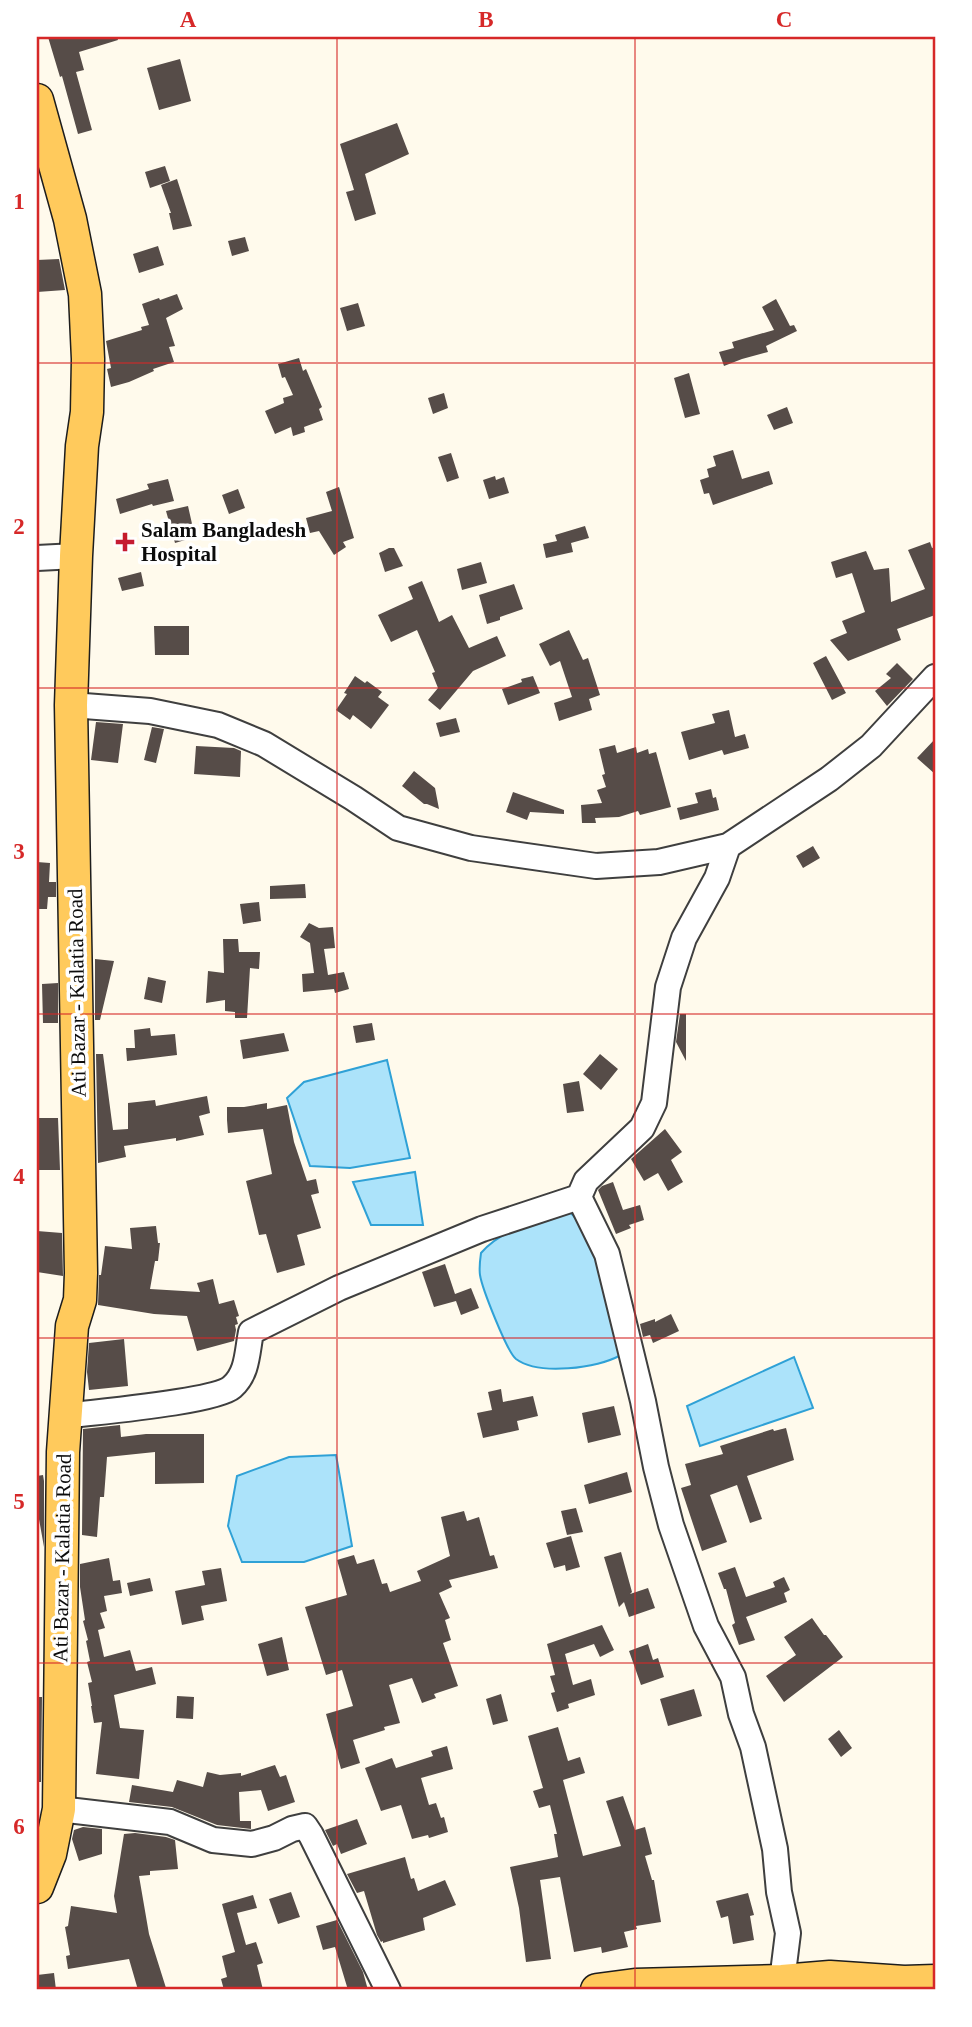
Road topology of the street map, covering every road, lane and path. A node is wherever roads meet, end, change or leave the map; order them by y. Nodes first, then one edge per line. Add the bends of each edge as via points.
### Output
1 (37, 100) edge
2 (76, 556) junction
3 (37, 558) edge
4 (935, 677) edge
5 (71, 705) junction
6 (728, 846) junction
7 (579, 1197) junction
8 (65, 1416) junction
9 (59, 1809) junction
10 (37, 1887) edge
11 (782, 1981) junction
12 (935, 1981) edge
13 (388, 1990) edge
14 (597, 1990) edge

1 - 2 main road, Ati Bazar - Kalatia Road via 85,294 88,382
2 - 3 street
2 - 5 main road, Ati Bazar - Kalatia Road
4 - 6 street via 871,746
5 - 6 street via 150,711 218,725 264,744 398,828 471,848 596,866 659,862
5 - 8 main road, Ati Bazar - Kalatia Road via 81,1273
6 - 7 street via 717,878 684,938 668,987 654,1104 642,1128 586,1181
7 - 8 street via 482,1229 351,1283 251,1332 245,1372 230,1389 184,1401
7 - 11 street via 607,1254 671,1525 706,1626 733,1677 753,1747 788,1933
8 - 9 main road, Ati Bazar - Kalatia Road
9 - 10 main road, Ati Bazar - Kalatia Road via 50,1854
9 - 13 street via 170,1822 213,1840 252,1844 304,1826
11 - 12 main road via 830,1977
11 - 14 main road via 635,1984

